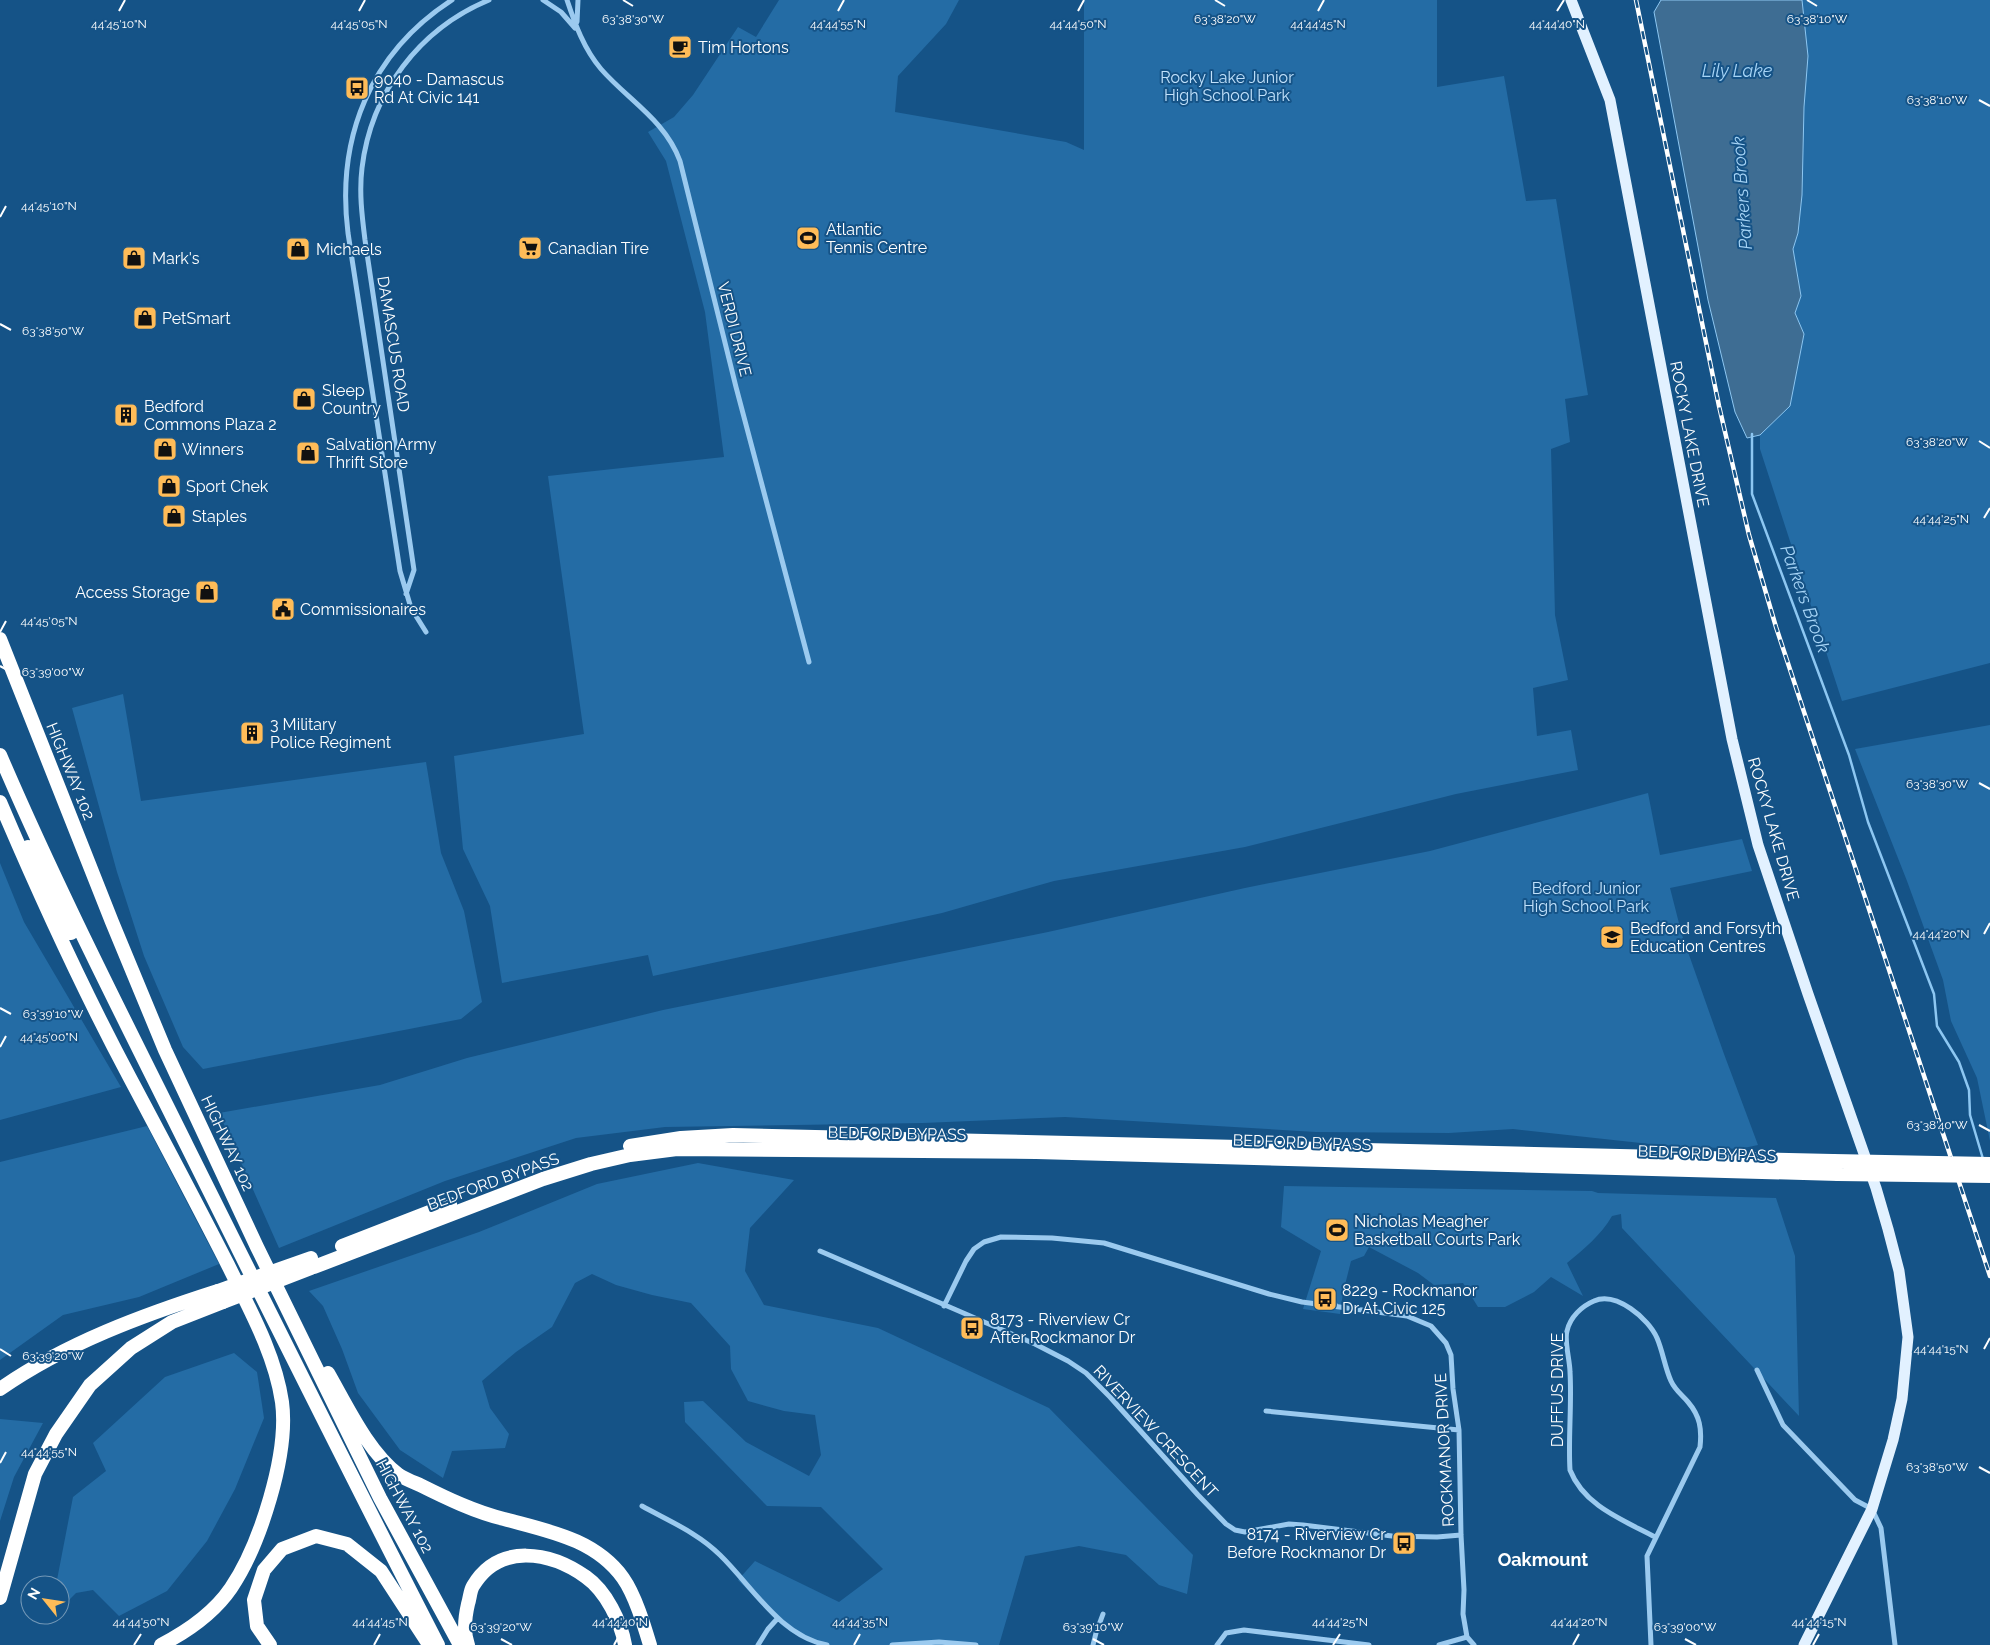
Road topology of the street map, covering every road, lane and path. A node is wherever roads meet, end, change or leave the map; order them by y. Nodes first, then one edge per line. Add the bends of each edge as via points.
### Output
1 (452, 0) edge
2 (490, 0) edge
3 (543, 0) edge
4 (567, 0) edge
5 (578, 0) edge
6 (1571, 0) edge
7 (579, 32) junction
8 (406, 594) junction
9 (426, 632) dead end
10 (0, 639) edge
11 (809, 662) dead end
12 (0, 755) edge
13 (0, 801) edge
14 (196, 1164) junction
15 (1990, 1164) edge
16 (1835, 1167) junction
17 (1990, 1176) edge
18 (820, 1251) dead end
19 (279, 1293) junction
20 (221, 1297) junction
21 (1317, 1303) junction
22 (944, 1306) junction
23 (1336, 1306) junction
24 (1758, 1370) dead end
25 (0, 1388) edge
26 (1266, 1411) dead end
27 (1459, 1430) junction
28 (642, 1506) dead end
29 (1872, 1509) junction
30 (1461, 1535) junction
31 (1655, 1537) junction
32 (0, 1598) edge
33 (1103, 1614) dead end
34 (778, 1618) junction
35 (1467, 1637) junction
36 (161, 1645) edge
37 (270, 1645) edge
38 (430, 1645) edge
39 (438, 1645) edge
40 (460, 1645) edge
41 (468, 1645) edge
42 (625, 1645) edge
43 (650, 1645) edge
44 (758, 1645) edge
45 (827, 1645) edge
46 (892, 1645) edge
47 (976, 1645) edge
48 (1093, 1645) edge
49 (1217, 1645) edge
50 (1369, 1645) edge
51 (1440, 1645) edge
52 (1474, 1645) edge
53 (1651, 1645) edge
54 (1804, 1645) edge
55 (1895, 1645) edge

1 - 8 street, DAMASCUS ROAD via 410,33 381,70 357,120 347,165 348,233
2 - 8 street, DAMASCUS ROAD via 444,25 403,66 375,116 362,169 363,226 414,570
3 - 7 street via 561,12
4 - 7 street, VERDI DRIVE
5 - 7 street, VERDI DRIVE
6 - 29 main road, ROCKY LAKE DRIVE via 1610,100 1732,739 1758,845 1876,1188 1899,1271 1908,1337 1902,1399
7 - 11 street, VERDI DRIVE via 600,68 646,111 669,138 680,161
8 - 9 street, DAMASCUS ROAD
10 - 19 highway, HIGHWAY 102 via 165,1050
12 - 14 highway, HIGHWAY 102 via 90,950
13 - 14 highway via 38,865 182,1149
13 - 36 highway via 83,987 240,1288 279,1384 283,1425 280,1459 270,1500 244,1566 230,1590 208,1615 180,1636
14 - 39 highway, HIGHWAY 102
15 - 16 highway, BEDFORD BYPASS, bridge
16 - 17 highway, BEDFORD BYPASS, bridge
16 - 20 highway, BEDFORD BYPASS, bridge via 889,1138 733,1135 681,1138 630,1146 536,1172
18 - 22 street, RIVERVIEW CRESCENT
19 - 40 highway, HIGHWAY 102 via 380,1498
19 - 43 highway via 379,1456 400,1475 434,1492 502,1519 576,1540 602,1556 624,1579
20 - 25 highway, BEDFORD BYPASS via 173,1305 72,1346
20 - 32 highway, BEDFORD BYPASS via 131,1348 90,1385 56,1434 35,1474
21 - 22 street, ROCKMANOR DRIVE via 1269,1294 1104,1243 1001,1237 974,1249
21 - 23 street, ROCKMANOR DRIVE
21 - 23 street, ROCKMANOR DRIVE via 1322,1296 1329,1295
22 - 30 street, RIVERVIEW CRESCENT via 1035,1344 1086,1373 1198,1495 1235,1530 1245,1532 1289,1524 1392,1536
23 - 27 street, ROCKMANOR DRIVE via 1408,1316 1431,1326 1438,1333 1452,1355
24 - 29 street via 1783,1426 1855,1500
26 - 27 street
27 - 30 street, ROCKMANOR DRIVE
28 - 34 street via 702,1539
29 - 54 main road, ROCKY LAKE DRIVE
29 - 55 street via 1882,1528
30 - 35 street, ROCKMANOR DRIVE via 1463,1614
31 - 31 street, DUFFUS DRIVE via 1700,1447 1702,1430 1698,1416 1670,1380 1657,1337 1649,1326 1620,1302 1597,1299 1585,1304 1566,1332 1570,1370 1570,1470 1584,1494 1598,1507
31 - 53 street, DUFFUS DRIVE via 1647,1556 1646,1569
33 - 48 street
34 - 44 street
34 - 45 street via 819,1644
35 - 51 street
35 - 52 street
37 - 38 highway via 257,1626 254,1600 264,1570 282,1549 316,1536 347,1544 381,1571
41 - 42 highway via 465,1616 473,1586 491,1565 518,1555 555,1560 587,1578 606,1599 624,1635
46 - 47 street via 940,1642
49 - 50 street via 1226,1633 1244,1630

